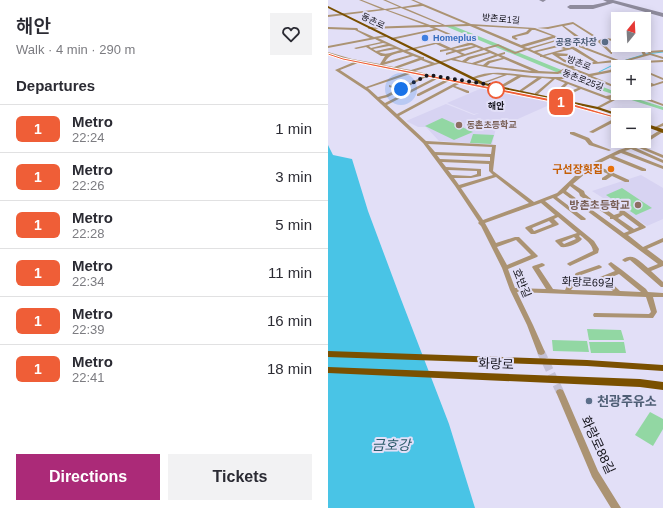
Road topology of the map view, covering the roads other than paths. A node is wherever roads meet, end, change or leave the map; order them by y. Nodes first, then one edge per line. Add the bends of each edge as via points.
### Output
1 (360, 0) edge
2 (384, 0) edge
3 (412, 0) edge
4 (424, 5) junction
5 (328, 7) edge
6 (402, 7) junction
7 (383, 9) junction
8 (343, 15) junction
9 (328, 16) edge
10 (568, 24) junction
11 (469, 25) junction
12 (562, 25) junction
13 (428, 26) junction
14 (445, 26) junction
15 (557, 26) junction
16 (586, 27) dead end
17 (328, 28) edge
18 (368, 28) junction
19 (548, 28) junction
20 (336, 29) dead end
21 (346, 29) junction
22 (357, 29) junction
23 (436, 29) junction
24 (533, 29) junction
25 (385, 36) junction
26 (551, 36) junction
27 (569, 36) dead end
28 (374, 38) junction
29 (457, 38) junction
30 (590, 38) junction
31 (392, 39) junction
32 (516, 39) dead end
33 (607, 39) junction
34 (559, 40) junction
35 (563, 40) junction
36 (584, 40) dead end
37 (611, 40) edge
38 (464, 41) junction
39 (568, 41) junction
40 (598, 41) junction
41 (383, 42) junction
42 (437, 42) junction
43 (573, 43) junction
44 (470, 44) junction
45 (388, 45) junction
46 (366, 46) junction
47 (444, 46) junction
48 (476, 46) junction
49 (579, 46) junction
50 (520, 47) junction
51 (328, 48) edge
52 (356, 48) dead end
53 (395, 48) junction
54 (411, 48) junction
55 (450, 48) junction
56 (572, 48) junction
57 (371, 49) junction
58 (483, 49) junction
59 (526, 49) junction
60 (567, 49) junction
61 (509, 50) junction
62 (401, 51) junction
63 (441, 51) dead end
64 (457, 51) junction
65 (663, 51) edge
66 (376, 52) junction
67 (490, 52) junction
68 (533, 52) junction
69 (328, 53) edge
70 (471, 53) junction
71 (504, 53) dead end
72 (610, 53) dead end
73 (447, 54) dead end
74 (554, 54) junction
75 (569, 54) dead end
76 (644, 54) junction
77 (388, 55) junction
78 (412, 55) junction
79 (465, 55) junction
80 (497, 55) junction
81 (478, 56) junction
82 (541, 56) junction
83 (423, 58) junction
84 (485, 58) junction
85 (506, 58) junction
86 (450, 59) junction
87 (615, 60) edge
88 (626, 60) edge
89 (359, 61) junction
90 (663, 61) edge
91 (440, 62) junction
92 (462, 62) junction
93 (611, 62) edge
94 (651, 62) edge
95 (598, 63) junction
96 (382, 64) junction
97 (434, 64) junction
98 (473, 64) junction
99 (518, 64) junction
100 (484, 66) junction
101 (582, 66) junction
102 (491, 67) junction
103 (394, 68) junction
104 (501, 68) junction
105 (570, 68) junction
106 (610, 71) edge
107 (413, 72) junction
108 (538, 72) junction
109 (560, 72) junction
110 (507, 74) junction
111 (651, 74) edge
112 (428, 75) junction
113 (597, 75) junction
114 (520, 76) junction
115 (590, 76) junction
116 (651, 76) edge
117 (655, 76) junction
118 (438, 77) junction
119 (541, 77) junction
120 (473, 78) junction
121 (555, 78) junction
122 (576, 78) junction
123 (450, 79) junction
124 (663, 80) edge
125 (399, 81) dead end
126 (462, 81) junction
127 (611, 81) edge
128 (483, 83) junction
129 (567, 83) junction
130 (651, 84) edge
131 (611, 85) edge
132 (654, 85) junction
133 (390, 86) dead end
134 (452, 86) junction
135 (651, 86) edge
136 (501, 87) junction
137 (366, 88) junction
138 (580, 88) junction
139 (401, 89) junction
140 (663, 89) edge
141 (521, 91) junction
142 (411, 92) junction
143 (468, 92) dead end
144 (536, 94) junction
145 (418, 95) dead end
146 (611, 97) edge
147 (378, 98) junction
148 (552, 98) junction
149 (605, 98) junction
150 (564, 100) junction
151 (650, 100) edge
152 (662, 104) edge
153 (385, 105) junction
154 (598, 108) junction
155 (611, 112) edge
156 (398, 115) junction
157 (611, 122) edge
158 (663, 124) edge
159 (651, 126) edge
160 (656, 128) junction
161 (662, 131) edge
162 (591, 132) dead end
163 (572, 134) dead end
164 (651, 138) edge
165 (425, 142) junction
166 (632, 148) joint
167 (643, 148) edge
168 (609, 150) dead end
169 (621, 150) junction
170 (433, 153) junction
171 (493, 156) junction
172 (610, 156) junction
173 (663, 157) edge
174 (439, 160) junction
175 (647, 162) junction
176 (663, 162) edge
177 (492, 163) junction
178 (593, 165) junction
179 (638, 167) junction
180 (444, 168) junction
181 (663, 168) edge
182 (644, 170) dead end
183 (612, 174) junction
184 (497, 175) junction
185 (450, 176) junction
186 (604, 179) dead end
187 (628, 181) dead end
188 (570, 184) junction
189 (458, 188) junction
190 (563, 191) junction
191 (553, 196) junction
192 (541, 200) junction
193 (532, 203) junction
194 (595, 204) junction
195 (587, 208) junction
196 (624, 213) junction
197 (560, 216) junction
198 (613, 217) junction
199 (550, 219) dead end
200 (583, 219) dead end
201 (605, 220) junction
202 (481, 223) junction
203 (633, 231) junction
204 (581, 233) junction
205 (575, 235) dead end
206 (624, 235) junction
207 (663, 240) edge
208 (494, 246) junction
209 (642, 249) junction
210 (625, 260) dead end
211 (570, 264) dead end
212 (612, 264) dead end
213 (663, 264) edge
214 (542, 265) dead end
215 (600, 267) dead end
216 (505, 268) junction
217 (620, 271) junction
218 (647, 271) junction
219 (663, 285) edge
220 (513, 290) junction
221 (551, 291) junction
222 (567, 291) junction
223 (617, 293) junction
224 (648, 294) junction
225 (663, 295) edge
226 (596, 315) dead end
227 (625, 316) junction
228 (627, 324) dead end
229 (541, 352) tunnel mouth
230 (328, 354) edge
231 (663, 368) edge
232 (328, 370) edge
233 (663, 386) edge
234 (560, 392) tunnel mouth
235 (616, 508) edge

1 - 7 street
2 - 6 street
3 - 4 street
4 - 6 street
4 - 11 street
5 - 8 main road, 동촌로
6 - 7 street
6 - 14 street
7 - 8 street
7 - 13 street
8 - 9 street
8 - 18 main road, 동촌로
10 - 12 street
10 - 30 street
10 - 30 street via 573,23 596,37
11 - 14 street, 방촌로
11 - 24 street, 방촌로1길
11 - 50 street, 방촌로
12 - 15 street
12 - 39 street, 방촌로1길 via 580,38
13 - 14 street, 방촌로
13 - 18 street, 방촌로
13 - 23 street
15 - 19 street
15 - 27 street
16 - 33 street
17 - 21 street
18 - 22 street, 방촌로
18 - 25 main road, 동촌로
19 - 24 street
19 - 35 street, 방촌로1길
20 - 21 street
21 - 22 street, 방촌로
22 - 28 street
23 - 29 street
23 - 31 street
24 - 26 street, 방촌로1길
24 - 32 street, 방촌로1길 via 513,37
25 - 28 street
25 - 31 main road, 동촌로
26 - 34 street
26 - 35 street, 방촌로1길
26 - 50 street
28 - 41 street
28 - 51 street
29 - 38 street
29 - 42 street
30 - 40 street
31 - 54 main road, 동촌로
33 - 37 street
33 - 40 street
34 - 56 street
34 - 59 street, 방촌로
35 - 39 street, 방촌로1길
36 - 43 street
38 - 44 street
38 - 47 street
39 - 43 street, 방촌로1길
40 - 49 street
40 - 72 street
41 - 45 street
41 - 46 street
42 - 47 street
42 - 54 street
43 - 49 street, 방촌로1길
44 - 48 street
44 - 55 street
45 - 53 street
45 - 57 street
46 - 52 street
46 - 57 street
47 - 55 street
48 - 58 street
48 - 64 street
49 - 56 street
49 - 87 street, 방촌로1길
50 - 59 street, 방촌로
50 - 61 street
53 - 62 street
53 - 66 street
54 - 62 street
54 - 91 main road, 동촌로
55 - 63 street
55 - 64 street
56 - 60 street
56 - 95 street
57 - 66 street
58 - 61 street, 방촌로 via 498,45
58 - 67 street
58 - 70 street
59 - 61 street, 방촌로 via 515,52
59 - 68 street, 방촌로
60 - 68 street, 방촌로 via 558,46
60 - 74 street
62 - 77 street
62 - 78 street
64 - 73 street
64 - 79 street
65 - 76 street
66 - 77 street
67 - 80 street
67 - 81 street
68 - 82 street, 방촌로
69 - 89 street
70 - 79 street
70 - 81 street
71 - 80 street
74 - 75 street
74 - 82 street
74 - 101 street via 568,63
76 - 88 street
76 - 90 street via 650,54
77 - 96 street
78 - 83 street
78 - 96 street
79 - 86 street
80 - 84 street
80 - 85 street
81 - 84 street
81 - 92 street
82 - 105 street, 방촌로
83 - 97 street
83 - 103 street
84 - 98 street
85 - 99 street
85 - 100 street via 488,62
85 - 102 street
86 - 91 street
86 - 92 street
89 - 96 street
89 - 137 street, 호반길 via 337,70
90 - 94 street
91 - 97 street
91 - 120 main road, 동촌로
92 - 98 street
93 - 95 street
95 - 101 street
96 - 103 street
97 - 107 street
98 - 100 street
99 - 104 street
99 - 108 street
100 - 102 street
101 - 105 street
102 - 104 street
103 - 107 street
104 - 108 street
105 - 109 street
105 - 115 street, 방촌로
106 - 113 street
107 - 112 street
107 - 125 street
107 - 137 street
108 - 109 street
109 - 122 street
110 - 114 street
110 - 120 street via 493,73
110 - 128 street
111 - 117 street
112 - 118 street
112 - 139 street
113 - 115 street
113 - 127 street
114 - 119 street
114 - 136 street
115 - 122 street
115 - 131 street, 방촌로
116 - 117 street
117 - 124 street
118 - 123 street
118 - 142 street
119 - 121 street
119 - 141 street
120 - 128 main road, 동촌로
121 - 122 street
121 - 129 street, 동촌로25길
121 - 144 street
123 - 126 street
123 - 145 street
124 - 132 street
126 - 128 street
126 - 134 street
128 - 136 main road, 동촌로
129 - 138 street, 동촌로25길
129 - 148 street
130 - 132 street
132 - 135 street
132 - 140 street
133 - 139 street
134 - 143 street
134 - 156 street
136 - 141 main road, 동촌로
137 - 147 street, 호반길
138 - 149 street, 동촌로25길
138 - 150 street
139 - 142 street
139 - 147 street
141 - 144 main road, 동촌로
142 - 153 street
144 - 148 main road, 동촌로
146 - 149 street, 동촌로25길
147 - 153 street, 호반길
148 - 150 main road, 동촌로
149 - 154 street, 동촌로25길 via 613,100
150 - 154 main road, 동촌로
151 - 152 street
153 - 156 street, 호반길
154 - 155 main road, 동촌로
156 - 165 street, 호반길
157 - 162 street
158 - 160 street
159 - 160 main road
160 - 161 main road
161 - 164 street
163 - 168 street
165 - 170 street, 호반길
165 - 171 street via 494,146
166 - 169 street
166 - 176 street
167 - 173 street
169 - 172 street
169 - 175 street
170 - 171 street
170 - 174 street, 호반길
171 - 177 street
172 - 178 street
172 - 179 street
174 - 177 street
174 - 180 street, 호반길
175 - 179 street
175 - 181 street
177 - 184 street via 491,171
178 - 183 street
178 - 188 street
179 - 182 street
180 - 185 street, 호반길
180 - 185 street via 479,170 479,175 471,177
183 - 186 street
183 - 187 street
184 - 189 street
184 - 193 street
185 - 189 street, 호반길
188 - 190 street
188 - 194 street
189 - 202 street, 호반길
190 - 191 street
190 - 195 street
191 - 192 street
191 - 200 street
192 - 193 street
192 - 197 street
193 - 202 street
194 - 195 street
194 - 196 street via 605,201
194 - 198 street
195 - 201 street
196 - 198 street
196 - 203 street via 643,227
197 - 199 street
197 - 204 street
198 - 201 street
198 - 203 street
201 - 206 street
202 - 208 street, 호반길
203 - 206 street
204 - 205 street
204 - 211 street via 592,242 596,252
206 - 209 street
207 - 209 street
208 - 216 street, 호반길
208 - 216 street via 517,238 535,256
209 - 213 street
210 - 218 street via 631,258
212 - 217 street
213 - 218 street
214 - 221 street via 535,267
215 - 222 street via 578,274 580,282 570,286
216 - 220 street, 호반길
217 - 223 street via 602,278
217 - 224 street
218 - 219 street
220 - 221 street, 화랑로69길
220 - 229 street, 호반길
221 - 222 street, 화랑로69길
222 - 223 street, 화랑로69길
223 - 224 street, 화랑로69길
224 - 225 street, 화랑로69길
224 - 227 street via 654,312 651,316
226 - 227 street
227 - 228 street
230 - 231 main road, 화랑로
232 - 233 main road, 화랑로
234 - 235 street, 화랑로88길 via 595,474

